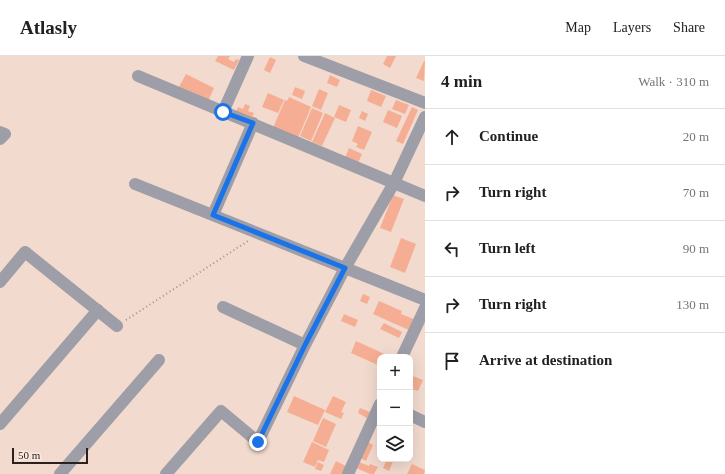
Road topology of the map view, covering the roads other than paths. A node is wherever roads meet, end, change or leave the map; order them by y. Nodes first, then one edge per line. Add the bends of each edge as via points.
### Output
1 (248, 56) edge
2 (304, 56) edge
3 (138, 76) dead end
4 (425, 103) edge
5 (223, 112) junction
6 (425, 117) edge
7 (253, 123) junction
8 (394, 183) junction
9 (135, 184) dead end
10 (425, 196) edge
11 (213, 215) junction
12 (345, 268) junction
13 (0, 282) edge
14 (425, 300) edge
15 (223, 307) dead end
16 (425, 308) edge
17 (98, 310) junction
18 (117, 326) road end
19 (305, 345) junction
20 (403, 354) edge
21 (158, 360) dead end
22 (377, 411) edge
23 (413, 416) edge
24 (425, 422) edge
25 (0, 424) edge
26 (60, 474) edge
27 (166, 474) edge
28 (348, 474) edge

1 - 5 street
2 - 4 street
3 - 5 street
5 - 7 street
6 - 8 street
7 - 8 street
7 - 11 street
8 - 10 street
8 - 12 street
9 - 11 street
11 - 12 street
12 - 14 street
12 - 19 street
13 - 17 street via 25,252
15 - 19 street
16 - 20 street
17 - 18 street
17 - 25 street
19 - 27 street via 258,442 221,411
21 - 26 street
22 - 28 street
23 - 24 street

